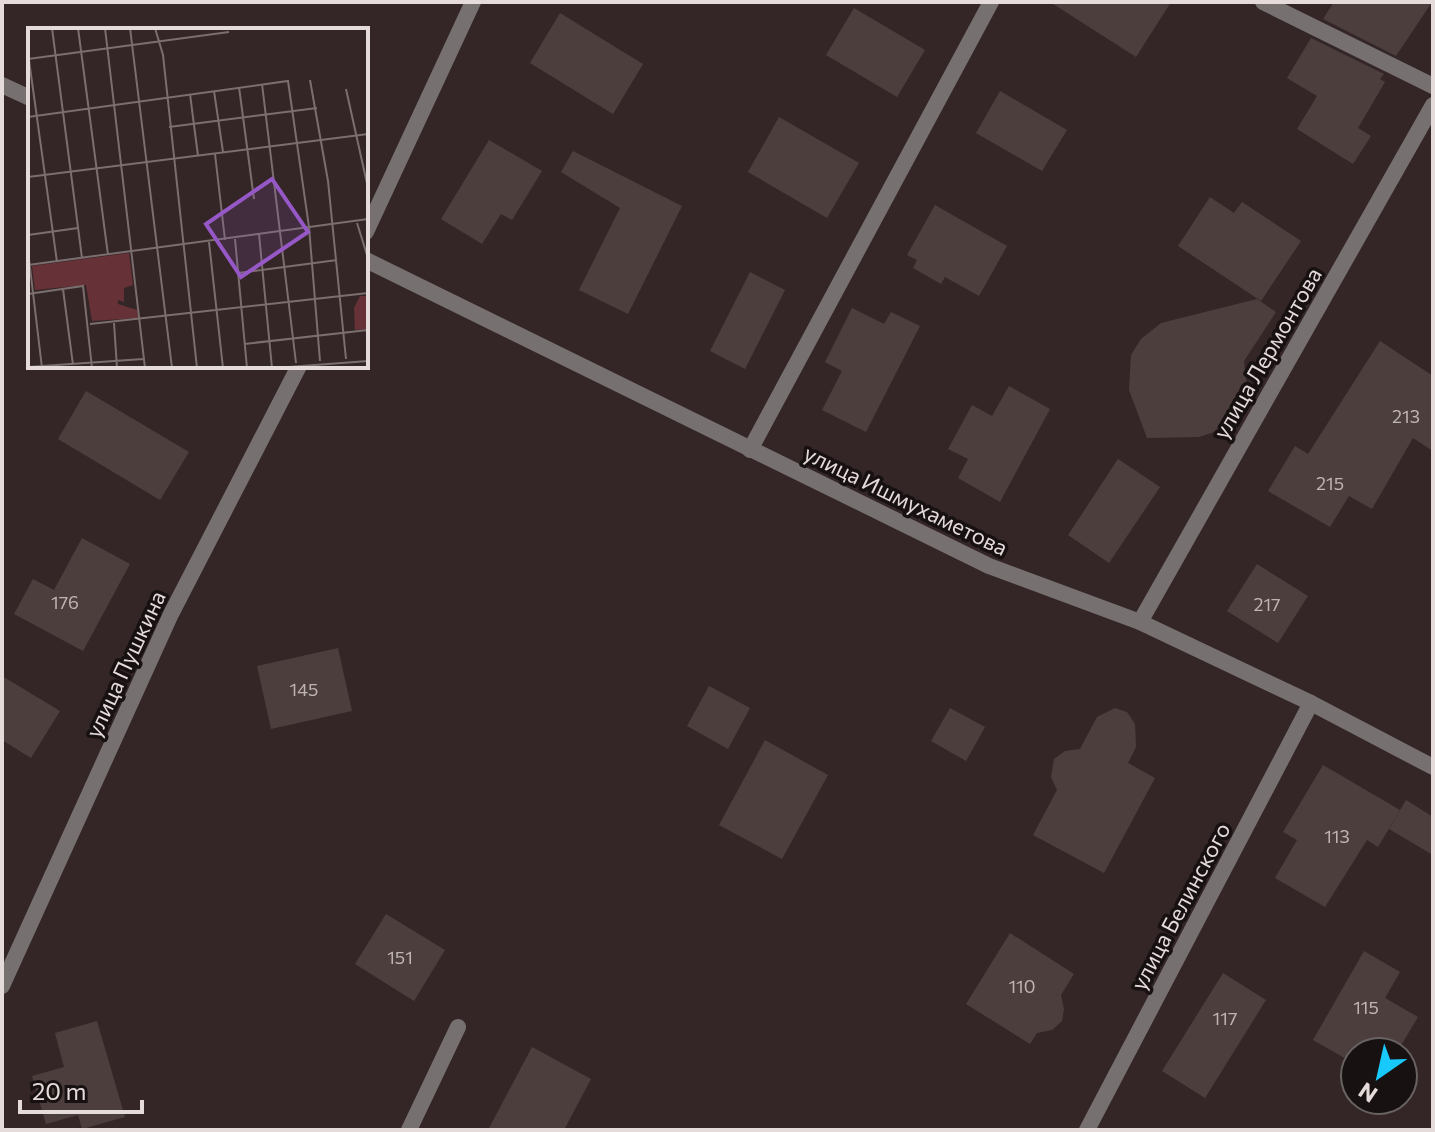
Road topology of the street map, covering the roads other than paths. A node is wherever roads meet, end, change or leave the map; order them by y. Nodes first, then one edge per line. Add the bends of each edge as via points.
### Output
1 (473, 2) edge
2 (991, 2) edge
3 (1263, 2) edge
4 (2, 85) edge
5 (1433, 86) edge
6 (28, 97) edge
7 (1433, 105) edge
8 (368, 228) edge
9 (368, 261) edge
10 (298, 368) edge
11 (750, 450) junction
12 (1140, 622) junction
13 (1311, 703) junction
14 (1433, 767) edge
15 (2, 986) edge
16 (458, 1027) dead end
17 (409, 1130) edge
18 (1087, 1130) edge

1 - 8 street
2 - 11 street
3 - 5 street
4 - 6 street
7 - 12 street, улица Лермонтова
9 - 11 street, улица Ишмухаметова
10 - 15 street, улица Пушкина via 171,614
11 - 12 street, улица Ишмухаметова via 989,566
12 - 13 street, улица Ишмухаметова
13 - 14 street, улица Ишмухаметова
13 - 18 street, улица Белинского
16 - 17 street

